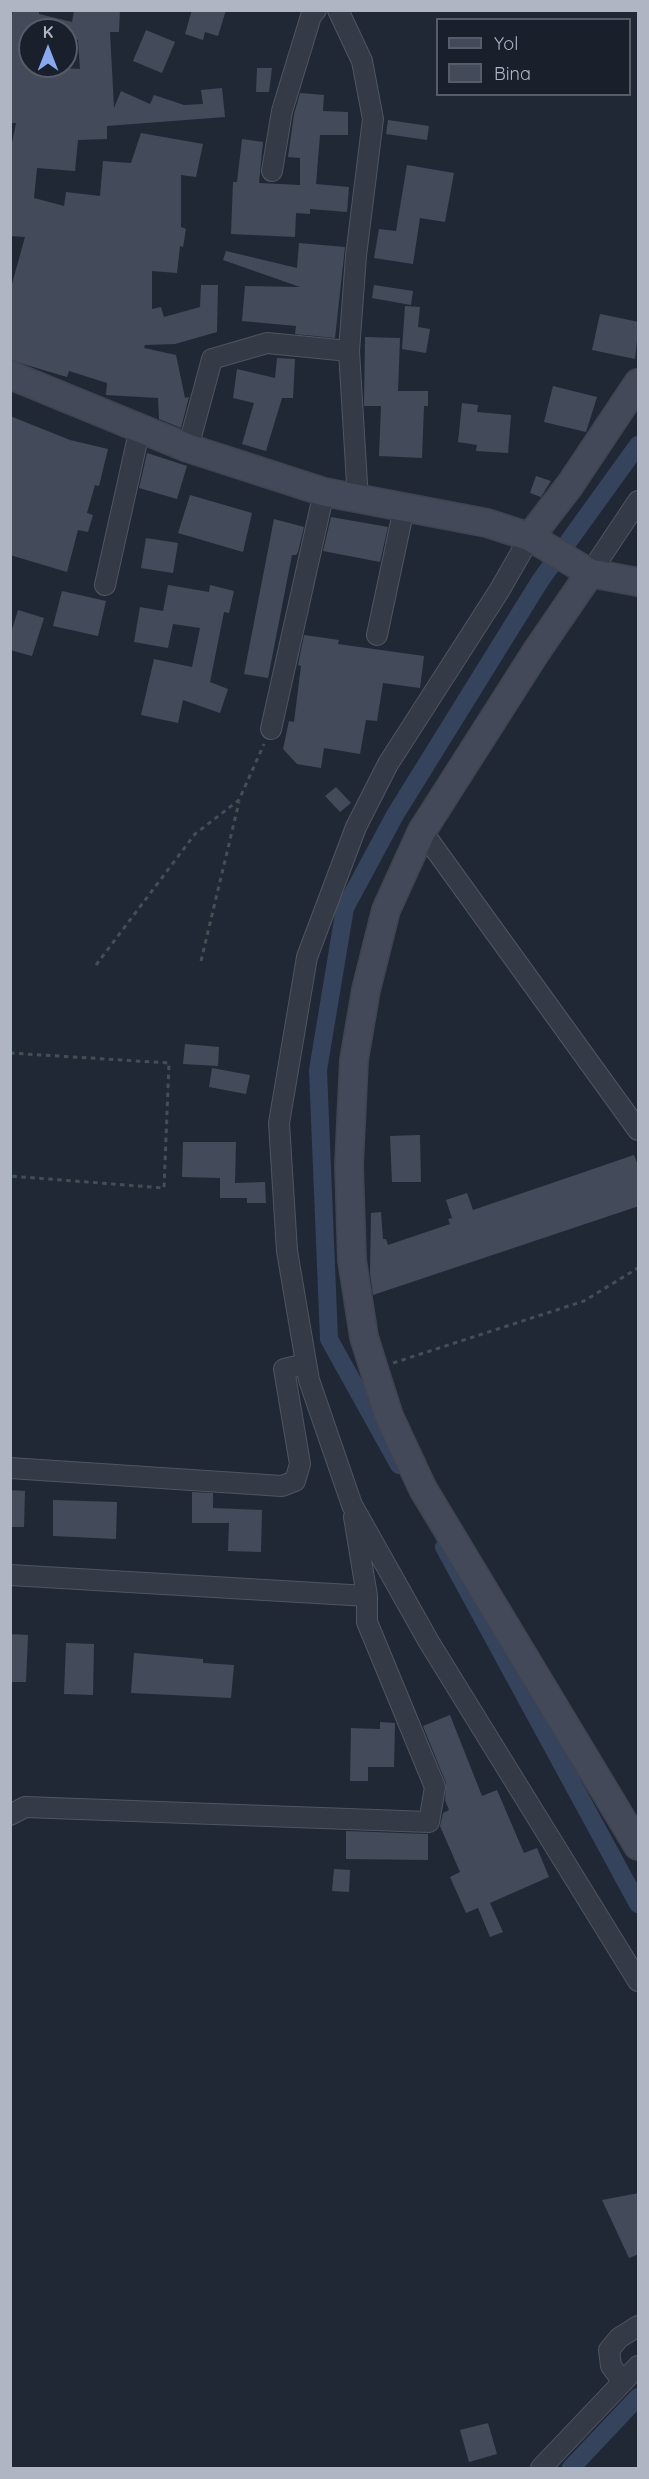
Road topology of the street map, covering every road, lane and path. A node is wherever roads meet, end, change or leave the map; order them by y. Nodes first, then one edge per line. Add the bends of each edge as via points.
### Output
1 (316, 10) edge
2 (338, 10) edge
3 (272, 171) dead end
4 (349, 351) junction
5 (10, 375) edge
6 (639, 383) edge
7 (140, 428) junction
8 (188, 448) junction
9 (324, 492) junction
10 (358, 500) junction
11 (639, 501) edge
12 (404, 508) junction
13 (535, 540) junction
14 (590, 573) junction
15 (639, 582) edge
16 (105, 585) dead end
17 (377, 635) dead end
18 (271, 729) joint
19 (239, 800) junction
20 (422, 831) junction
21 (201, 961) dead end
22 (96, 965) dead end
23 (10, 1053) edge
24 (639, 1130) edge
25 (10, 1176) edge
26 (639, 1268) edge
27 (306, 1364) junction
28 (374, 1369) junction
29 (10, 1468) edge
30 (352, 1504) junction
31 (10, 1575) edge
32 (367, 1596) junction
33 (10, 1815) edge
34 (639, 1846) edge
35 (639, 1981) edge
36 (639, 2326) edge
37 (639, 2366) edge
38 (623, 2382) junction
39 (542, 2469) edge

1 - 3 street via 282,111
2 - 4 street via 362,61 373,119
4 - 8 street via 267,343 212,358
4 - 10 street
5 - 7 street
6 - 13 street
7 - 8 street
7 - 16 street
8 - 9 street
9 - 10 street
9 - 18 street
10 - 12 street
11 - 14 street
12 - 13 street via 488,522
12 - 17 street
13 - 14 street
13 - 27 street via 388,764 356,827 307,957 279,1123 287,1251
14 - 15 street
14 - 20 street
18 - 19 path
19 - 21 path
19 - 22 path via 195,834
20 - 24 street
20 - 28 street via 386,910 354,1060 349,1165 352,1260 364,1337
23 - 25 path via 169,1063 164,1188
26 - 28 path via 584,1300
27 - 29 street via 284,1369 300,1464 296,1481 289,1484
27 - 30 street
28 - 34 street via 389,1416 423,1489
30 - 32 street
30 - 35 street via 429,1641
31 - 32 street
32 - 33 street via 367,1622 435,1787 429,1822 25,1807
36 - 38 street via 619,2338 609,2350 611,2366
37 - 38 street
38 - 39 street

